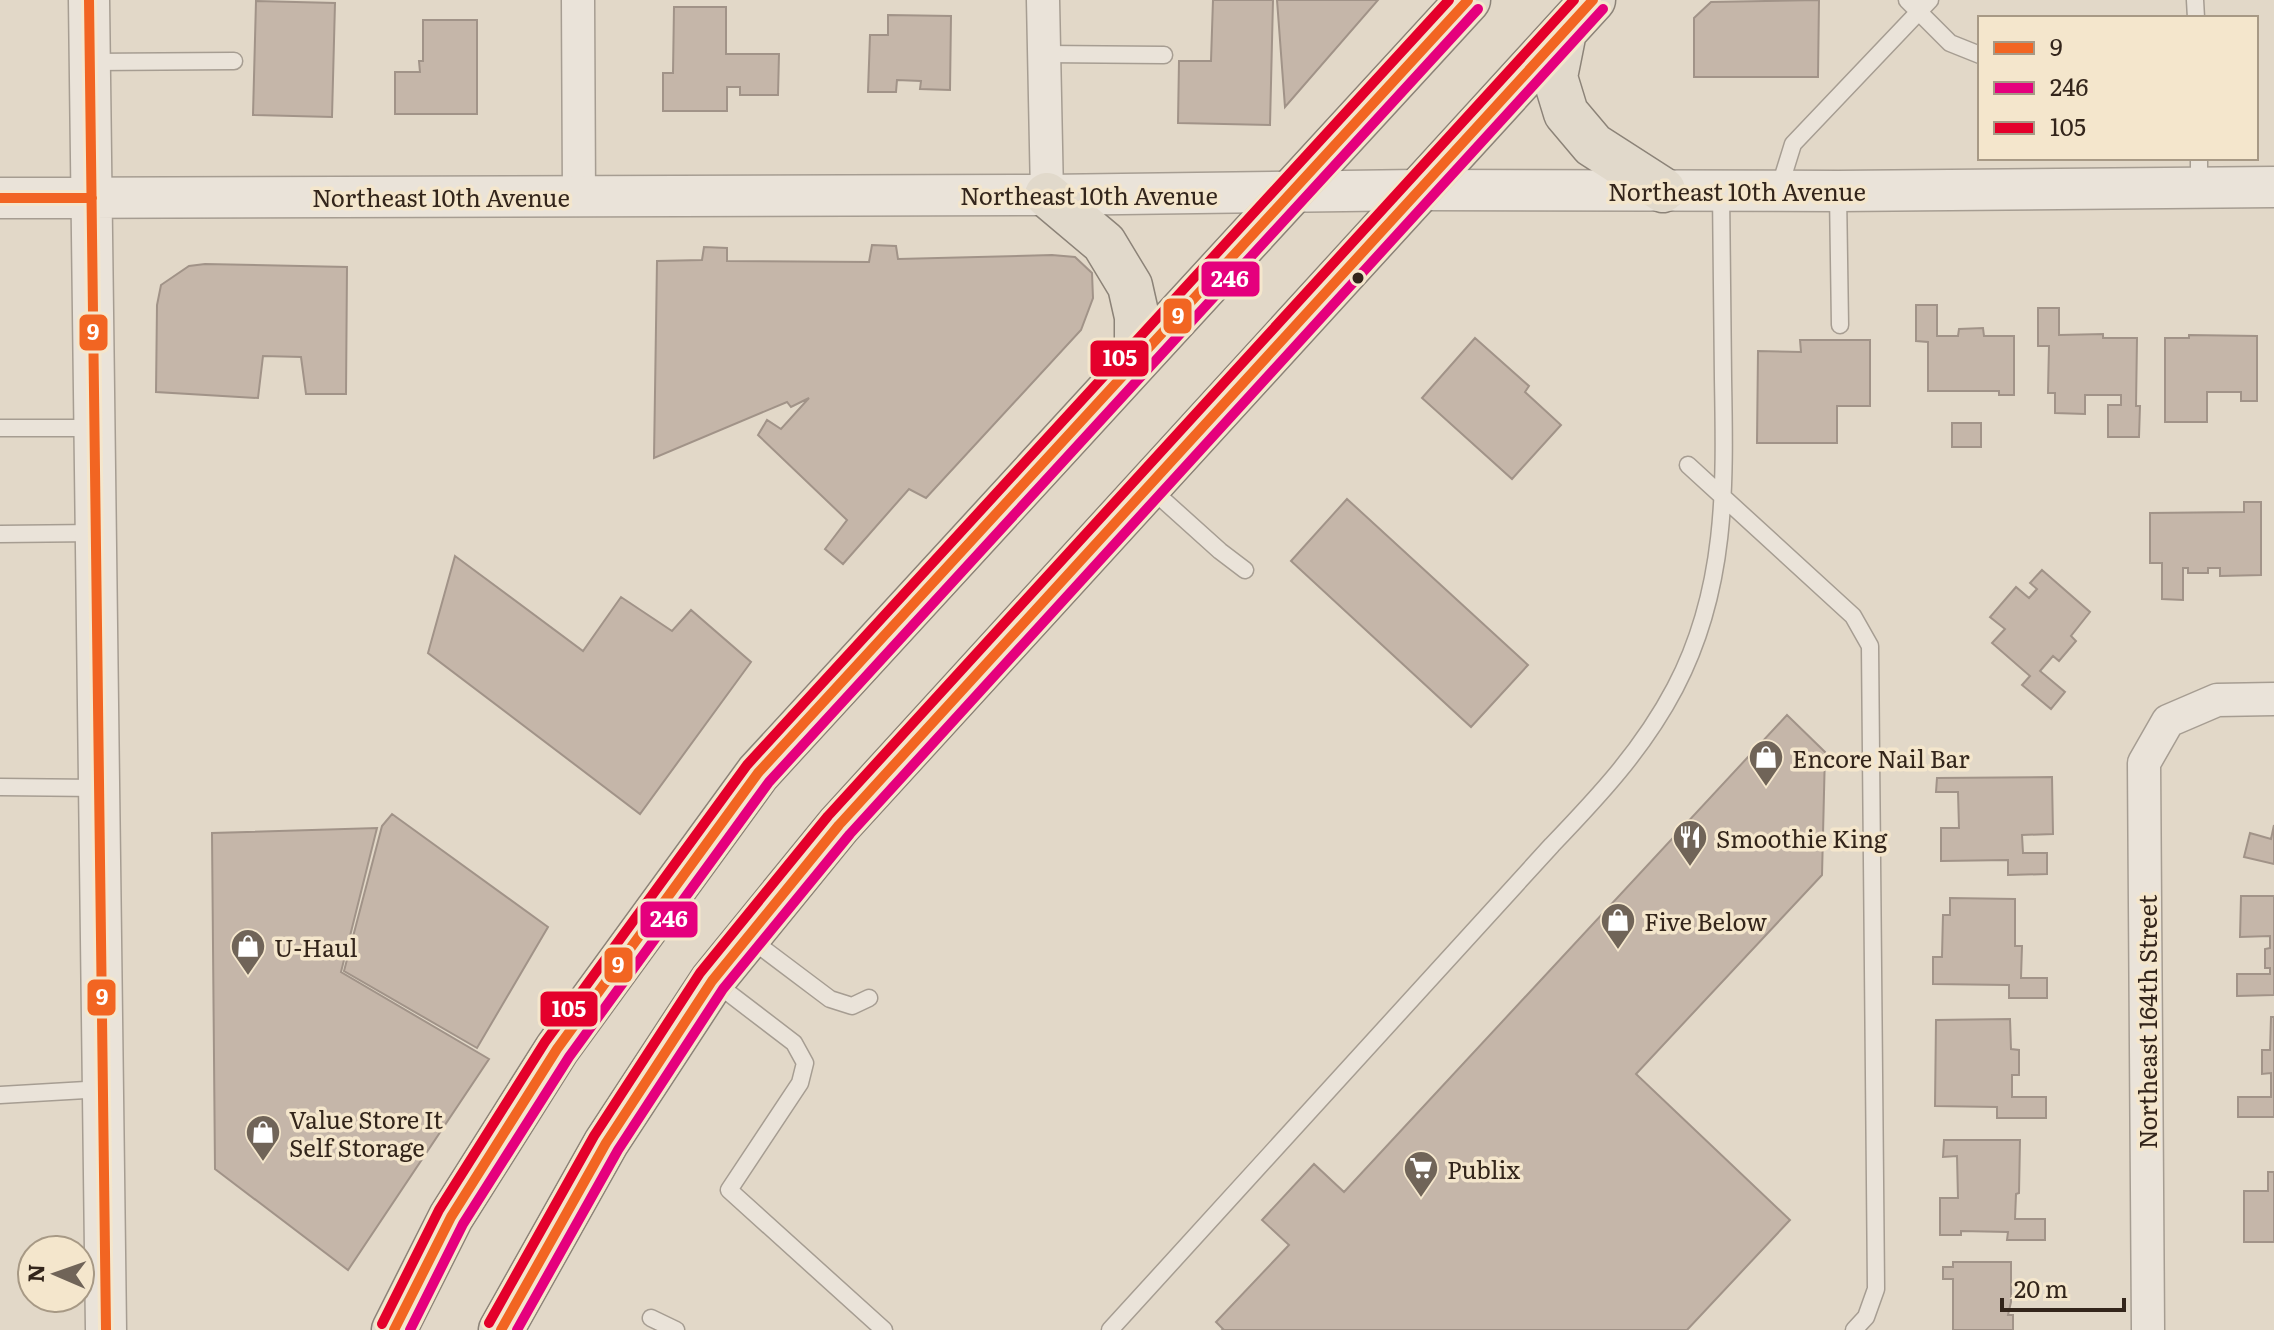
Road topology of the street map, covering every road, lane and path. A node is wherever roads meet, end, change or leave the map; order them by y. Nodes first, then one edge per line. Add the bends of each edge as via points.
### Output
1 (89, 0) edge
2 (578, 0) edge
3 (1043, 0) edge
4 (1468, 0) edge
5 (1593, 0) edge
6 (1919, 4) edge
7 (1564, 32) junction
8 (1044, 54) junction
9 (1978, 54) edge
10 (1164, 55) dead end
11 (234, 61) dead end
12 (90, 62) junction
13 (2199, 173) edge
14 (2274, 187) edge
15 (1418, 190) junction
16 (1663, 190) junction
17 (1721, 190) junction
18 (1779, 191) junction
19 (1838, 191) junction
20 (1291, 193) junction
21 (1047, 195) junction
22 (579, 196) junction
23 (0, 198) edge
24 (92, 198) junction
25 (1840, 325) dead end
26 (1137, 360) junction
27 (0, 428) edge
28 (95, 428) junction
29 (1688, 465) dead end
30 (1148, 486) junction
31 (1723, 497) junction
32 (96, 533) junction
33 (0, 534) edge
34 (1245, 570) dead end
35 (2274, 699) edge
36 (0, 787) edge
37 (99, 788) junction
38 (747, 936) junction
39 (712, 981) junction
40 (869, 998) dead end
41 (103, 1089) junction
42 (0, 1095) edge
43 (651, 1318) dead end
44 (106, 1330) edge
45 (394, 1330) edge
46 (501, 1330) edge
47 (676, 1330) edge
48 (884, 1330) edge
49 (1110, 1330) edge
50 (1854, 1330) edge
51 (2148, 1330) edge

1 - 12 street
2 - 22 street
3 - 8 street
4 - 20 main road
5 - 7 main road
6 - 9 lane via 1950,43
6 - 18 lane via 1793,144
7 - 15 main road
7 - 16 main road via 1555,77 1566,113 1593,145
8 - 10 lane
8 - 21 street
11 - 12 lane
12 - 24 street
13 - 14 street, Northeast 10th Avenue
13 - 19 street, Northeast 10th Avenue
15 - 16 street, Northeast 10th Avenue
15 - 20 street, Northeast 10th Avenue
15 - 30 main road
16 - 17 street, Northeast 10th Avenue
17 - 18 street, Northeast 10th Avenue
17 - 31 lane
18 - 19 street, Northeast 10th Avenue
19 - 25 lane
20 - 21 street, Northeast 10th Avenue
20 - 26 main road
21 - 22 street, Northeast 10th Avenue
21 - 26 main road via 1104,243 1130,286 1137,317
22 - 24 street, Northeast 10th Avenue
23 - 24 street, Northeast 10th Avenue
24 - 28 street
26 - 45 main road via 758,773 557,1049 451,1217
27 - 28 lane
28 - 32 street
29 - 31 lane
30 - 34 lane
30 - 38 main road via 839,825
31 - 49 lane via 1713,585 1699,634 1643,741 1607,788
31 - 50 lane via 1853,616 1870,646 1876,1289 1866,1317
32 - 33 lane
32 - 37 street
35 - 51 street, Northeast 164th Street via 2217,700 2168,721 2144,763
36 - 37 lane
37 - 41 street
38 - 39 main road
38 - 40 lane via 830,999 852,1006
39 - 46 main road via 606,1143
39 - 48 lane via 794,1043 805,1063 800,1083 729,1190
41 - 42 lane
41 - 44 street
43 - 47 lane

